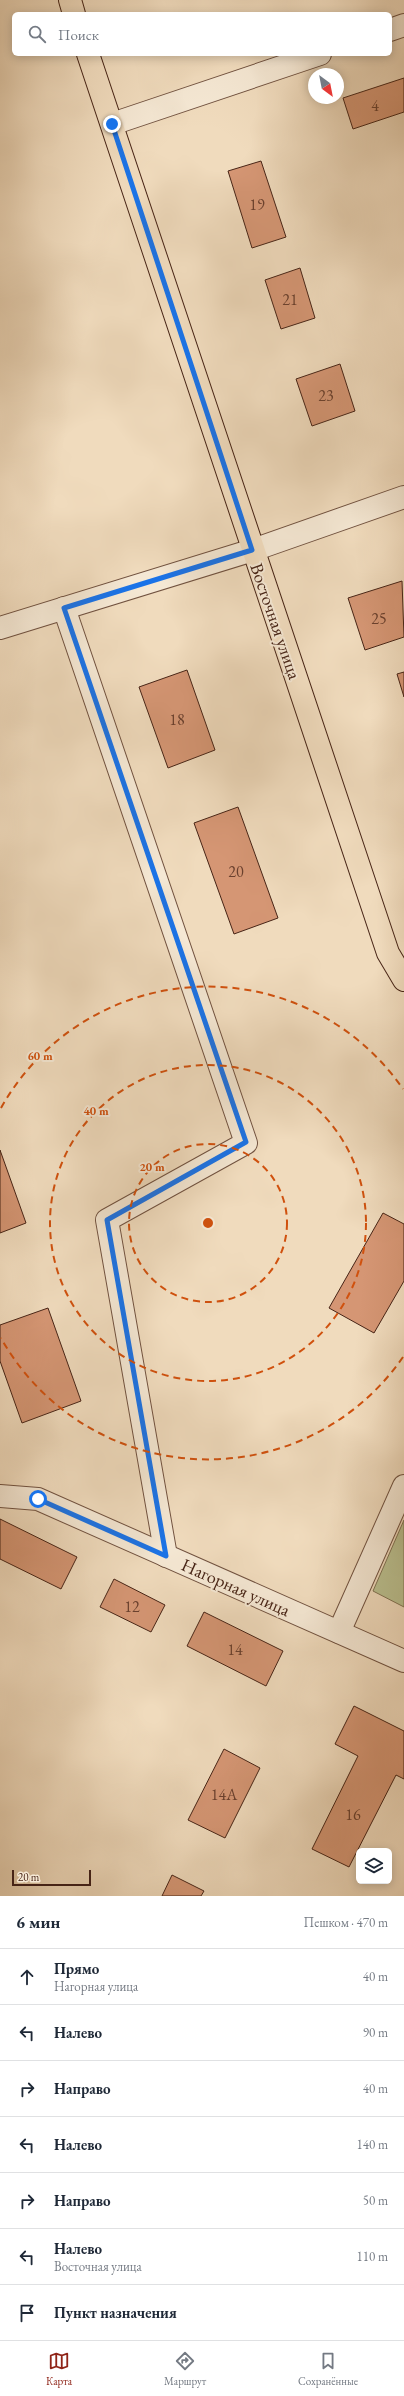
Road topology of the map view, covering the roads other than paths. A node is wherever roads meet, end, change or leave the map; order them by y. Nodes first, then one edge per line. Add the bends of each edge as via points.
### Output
1 (70, 0) edge
2 (73, 12) edge
3 (404, 25) edge
4 (392, 29) edge
5 (89, 56) edge
6 (314, 56) edge
7 (112, 124) junction
8 (404, 497) edge
9 (252, 550) junction
10 (64, 608) junction
11 (0, 628) edge
12 (396, 950) edge
13 (404, 980) edge
14 (404, 1486) edge
15 (0, 1496) edge
16 (166, 1556) junction
17 (339, 1632) junction
18 (404, 1661) edge

1 - 2 main road
3 - 4 street
5 - 7 main road, Восточная улица
6 - 7 street
7 - 9 main road, Восточная улица
8 - 9 street
9 - 10 street
9 - 12 main road, Восточная улица
10 - 11 street
10 - 16 street via 246,1142 107,1220
12 - 13 main road, Восточная улица
14 - 17 street
15 - 16 street, Нагорная улица via 38,1499
16 - 17 street, Нагорная улица
17 - 18 street, Нагорная улица

